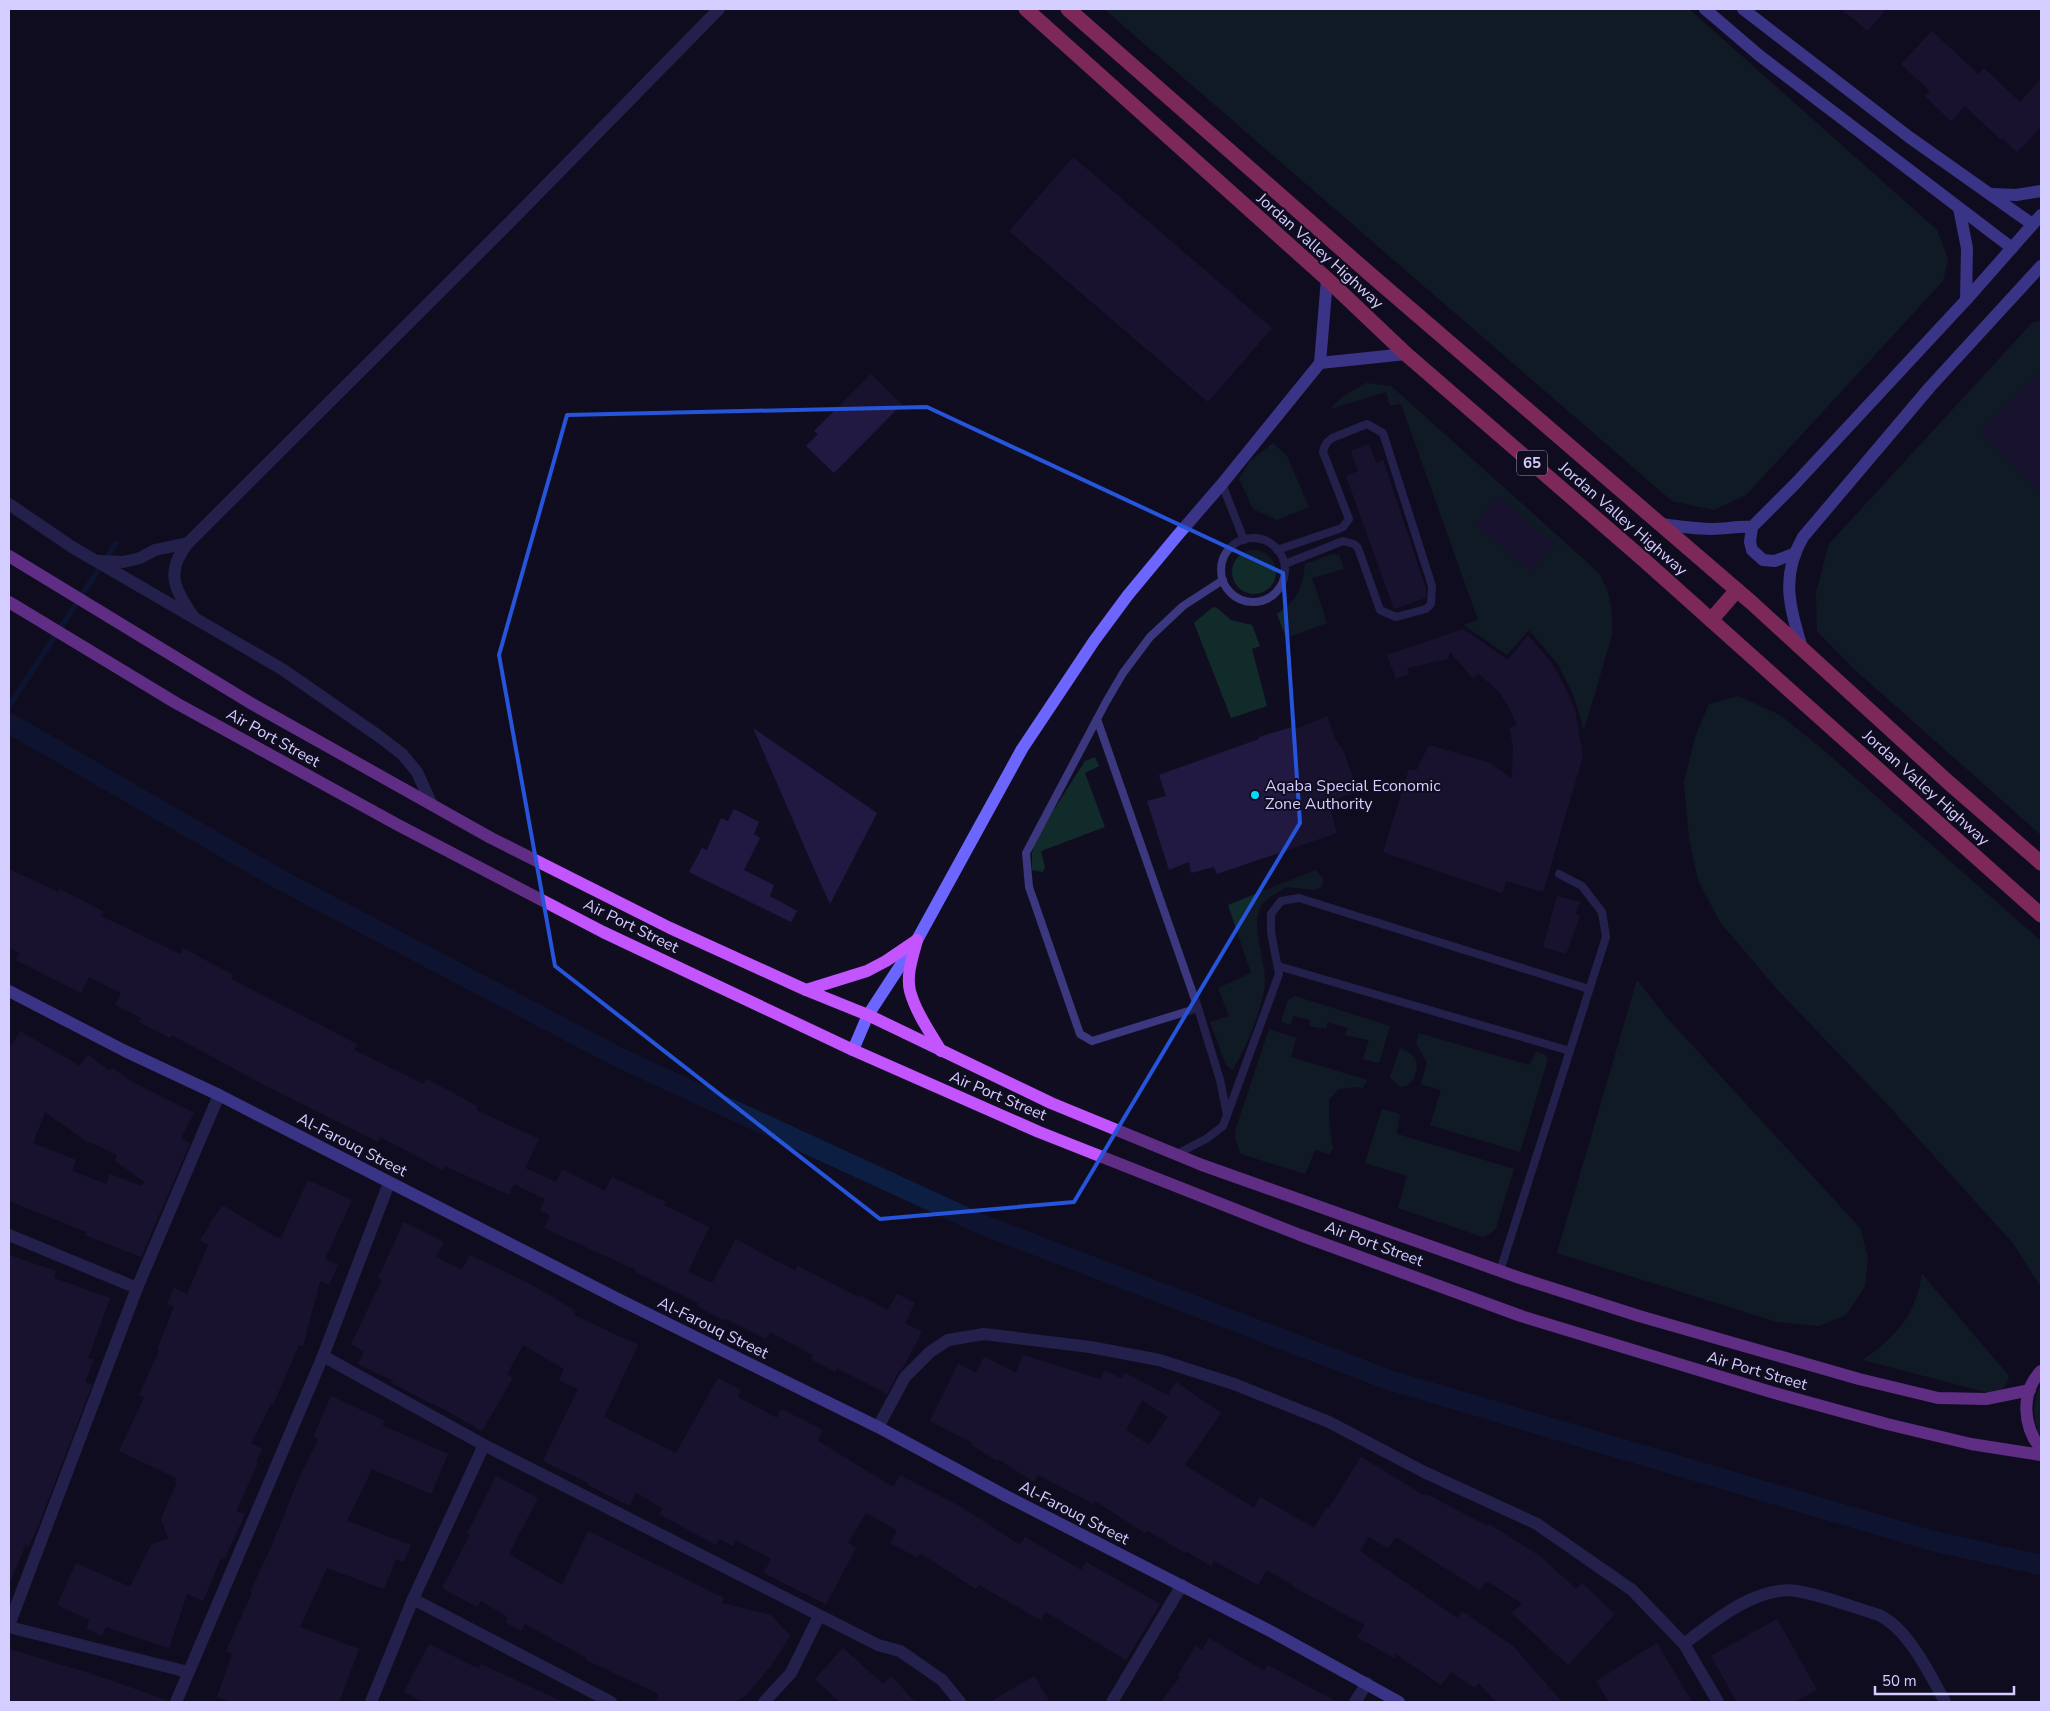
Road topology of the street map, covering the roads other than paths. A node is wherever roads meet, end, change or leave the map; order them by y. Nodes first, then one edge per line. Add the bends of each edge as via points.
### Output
1 (719, 9) edge
2 (1026, 9) edge
3 (1068, 9) edge
4 (1705, 9) edge
5 (1743, 9) edge
6 (2041, 191) edge
7 (1991, 194) junction
8 (1959, 208) junction
9 (2041, 215) edge
10 (2032, 224) junction
11 (2012, 248) junction
12 (2041, 266) edge
13 (1327, 279) junction
14 (1966, 300) junction
15 (1406, 354) junction
16 (1320, 363) junction
17 (1222, 484) junction
18 (9, 504) edge
19 (1660, 524) junction
20 (1752, 527) junction
21 (1244, 540) junction
22 (188, 542) junction
23 (1277, 550) junction
24 (1793, 554) junction
25 (9, 556) edge
26 (97, 561) junction
27 (1285, 564) junction
28 (1223, 580) junction
29 (1737, 590) junction
30 (9, 602) edge
31 (194, 618) junction
32 (1711, 620) junction
33 (1802, 648) junction
34 (1097, 719) junction
35 (432, 805) junction
36 (2041, 863) edge
37 (1559, 874) dead end
38 (2041, 915) edge
39 (917, 940) junction
40 (1278, 966) junction
41 (1589, 989) junction
42 (806, 990) junction
43 (9, 991) edge
44 (1198, 1008) junction
45 (868, 1015) junction
46 (853, 1050) junction
47 (941, 1051) junction
48 (1570, 1051) junction
49 (219, 1095) junction
50 (1227, 1114) junction
51 (1177, 1154) junction
52 (389, 1183) junction
53 (9, 1235) edge
54 (1500, 1271) junction
55 (137, 1288) junction
56 (323, 1356) junction
57 (2041, 1372) edge
58 (2030, 1390) junction
59 (878, 1427) junction
60 (484, 1445) junction
61 (2041, 1449) edge
62 (2041, 1455) edge
63 (1182, 1585) junction
64 (413, 1599) junction
65 (819, 1616) junction
66 (9, 1626) edge
67 (1684, 1644) junction
68 (188, 1672) junction
69 (1367, 1683) junction
70 (176, 1702) edge
71 (371, 1702) edge
72 (611, 1702) edge
73 (764, 1702) edge
74 (960, 1702) edge
75 (1112, 1702) edge
76 (1355, 1702) edge
77 (1399, 1702) edge
78 (1718, 1702) edge
79 (1945, 1702) edge

1 - 22 street
2 - 13 highway, Jordan Valley Highway / 65
3 - 19 highway, Jordan Valley Highway / 65 via 1371,276
4 - 8 main road via 1760,56
5 - 7 main road via 1894,125
6 - 7 main road
7 - 10 main road
8 - 11 main road
8 - 14 main road via 1967,248
9 - 10 main road
10 - 11 main road
11 - 14 main road
12 - 24 main road via 1924,394 1827,507
13 - 15 highway, Jordan Valley Highway / 65
13 - 16 main road
14 - 20 main road
15 - 16 main road
15 - 32 highway, Jordan Valley Highway / 65
16 - 17 main road
17 - 21 lane
17 - 39 main road via 1152,565 1094,641 1022,749
18 - 26 street
19 - 20 main road via 1699,528
19 - 29 highway, Jordan Valley Highway / 65
20 - 24 main road via 1752,550 1763,560
21 - 23 lane via 1255,538 1265,541
21 - 28 lane via 1227,552 1221,572
22 - 26 street via 123,562
22 - 31 street via 177,557 174,577 177,592
23 - 27 lane
23 - 27 lane via 1343,528 1349,519 1323,452 1327,442 1367,424 1383,433 1432,586 1431,604 1426,609 1396,616 1380,610 1358,548 1349,542 1343,541
24 - 33 main road via 1790,598
25 - 35 main road, Air Port Street via 254,705
26 - 31 street
27 - 28 lane via 1285,575 1276,593 1257,602 1237,598
28 - 34 lane via 1183,606 1150,637
29 - 32 highway
29 - 33 highway, Jordan Valley Highway / 65
30 - 46 main road, Air Port Street via 176,703 398,825 603,932
31 - 35 street via 282,669 402,754 417,772
32 - 38 highway, Jordan Valley Highway / 65
33 - 36 highway, Jordan Valley Highway / 65
34 - 44 lane
34 - 44 lane via 1026,853 1029,887 1072,1016 1080,1034 1092,1041
35 - 42 main road, Air Port Street via 670,928
37 - 41 lane via 1582,886 1602,912 1606,937
39 - 42 main road via 867,971
39 - 45 main road
39 - 47 main road via 910,969 910,990
40 - 41 lane via 1271,914 1281,900 1299,898
40 - 48 lane
40 - 50 lane via 1279,974
41 - 48 lane
42 - 45 main road, Air Port Street
43 - 49 main road, Al-Farouq Street
44 - 50 lane
45 - 46 main road
45 - 47 main road, Air Port Street
46 - 62 main road, Air Port Street via 1039,1132 1161,1181 1521,1316 1887,1424 1971,1444
47 - 51 main road, Air Port Street via 1051,1103
48 - 54 lane
49 - 52 main road, Al-Farouq Street
49 - 55 street
50 - 51 lane via 1223,1126
51 - 54 main road, Air Port Street
52 - 56 street
52 - 59 main road, Al-Farouq Street
53 - 55 street
54 - 58 main road, Air Port Street via 1639,1316 1859,1379 1938,1398 1986,1399
55 - 66 street
56 - 60 street
56 - 68 street
57 - 58 main road
58 - 61 main road via 2028,1427
59 - 63 main road, Al-Farouq Street
59 - 67 street via 906,1377 930,1352 948,1340 984,1334 1090,1347 1159,1360 1234,1384 1330,1422 1424,1472 1537,1524 1632,1590
60 - 64 street
60 - 65 street
63 - 69 main road, Al-Farouq Street
63 - 75 street
64 - 71 street
64 - 72 street
65 - 73 street via 791,1673
65 - 74 street via 878,1645 900,1651 942,1680
66 - 68 street
67 - 78 street
67 - 79 street via 1719,1617 1750,1600 1780,1591 1796,1591 1890,1620 1910,1642
68 - 70 street
69 - 76 street
69 - 77 main road, Al-Farouq Street

